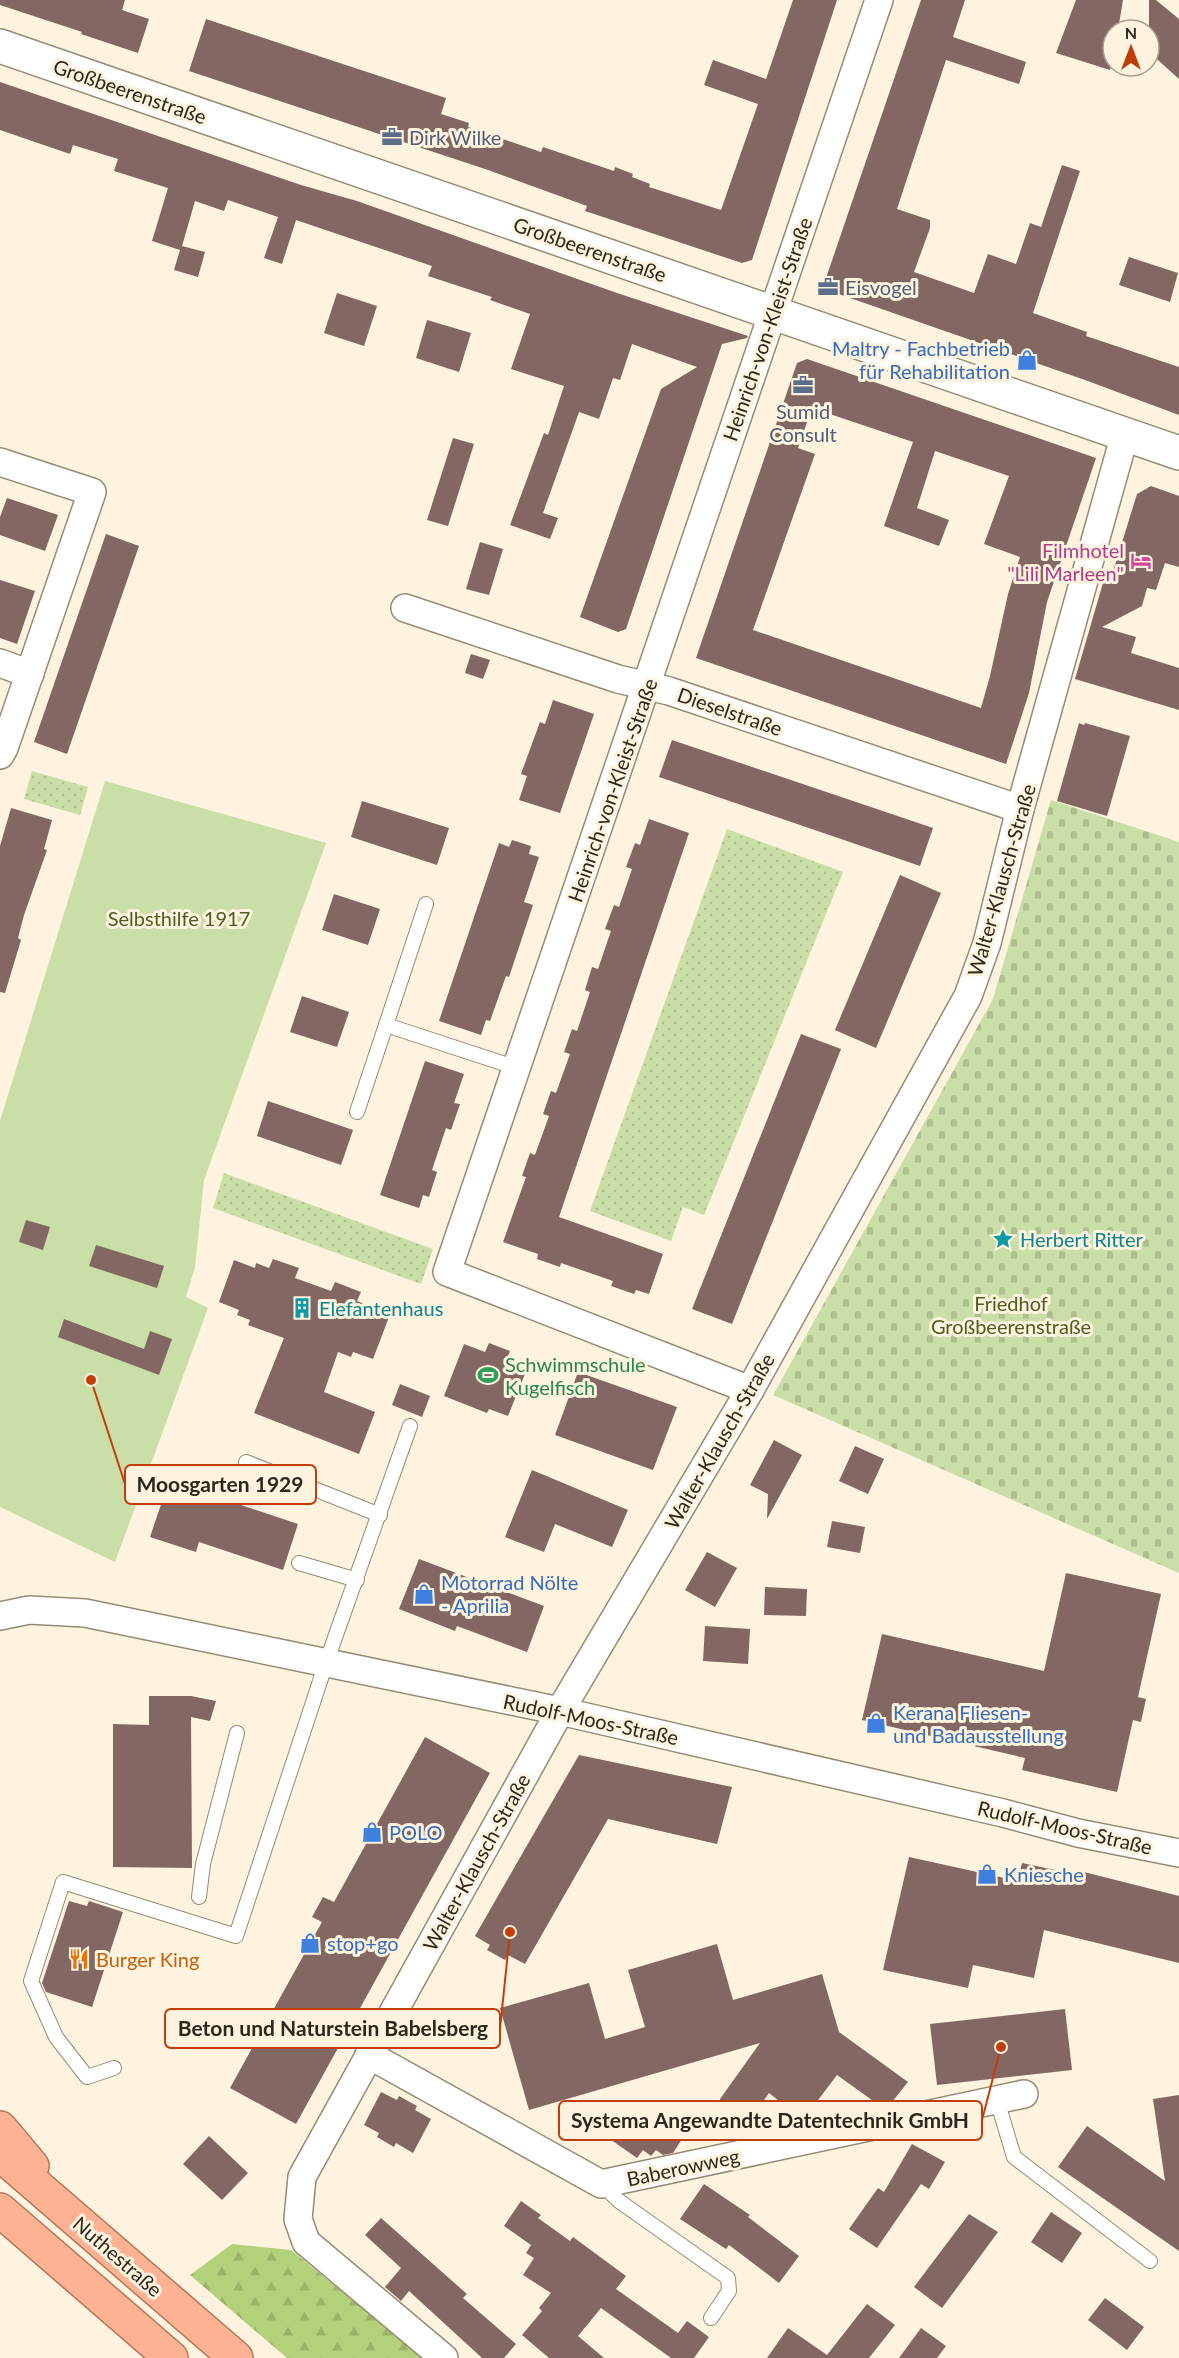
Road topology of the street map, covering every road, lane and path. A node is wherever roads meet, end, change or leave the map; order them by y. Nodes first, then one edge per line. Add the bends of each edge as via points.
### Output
1 (879, 0) edge
2 (0, 46) edge
3 (772, 312) junction
4 (1125, 434) junction
5 (1179, 453) edge
6 (0, 462) edge
7 (405, 608) dead end
8 (0, 663) edge
9 (30, 674) junction
10 (648, 685) junction
11 (0, 755) edge
12 (1020, 809) junction
13 (426, 904) dead end
14 (386, 1025) junction
15 (517, 1068) junction
16 (357, 1112) dead end
17 (750, 1390) junction
18 (410, 1426) dead end
19 (246, 1462) dead end
20 (380, 1515) junction
21 (299, 1563) dead end
22 (357, 1580) junction
23 (0, 1616) edge
24 (326, 1664) junction
25 (560, 1711) junction
26 (237, 1733) dead end
27 (1179, 1853) edge
28 (199, 1897) dead end
29 (369, 2055) junction
30 (114, 2068) dead end
31 (1024, 2094) dead end
32 (997, 2100) junction
33 (0, 2128) edge
34 (0, 2154) edge
35 (601, 2184) junction
36 (0, 2210) edge
37 (79, 2223) junction
38 (1150, 2260) dead end
39 (711, 2318) dead end
40 (171, 2358) edge
41 (236, 2358) edge
42 (444, 2358) edge

1 - 3 street, Heinrich-von-Kleist-Straße
2 - 3 street, Großbeerenstraße
3 - 4 street, Großbeerenstraße
3 - 10 street, Heinrich-von-Kleist-Straße
4 - 5 street, Großbeerenstraße
4 - 12 street, Walter-Klausch-Straße
6 - 9 street via 92,492
7 - 10 street, Dieselstraße via 618,680
8 - 9 street
9 - 11 street
10 - 12 street, Dieselstraße
10 - 15 street, Heinrich-von-Kleist-Straße
12 - 17 street, Walter-Klausch-Straße via 987,943 968,996
13 - 14 lane
14 - 15 lane
14 - 16 lane
15 - 17 street, Heinrich-von-Kleist-Straße via 447,1272
17 - 25 street, Walter-Klausch-Straße
18 - 20 lane
19 - 20 lane
20 - 22 lane
21 - 22 lane
22 - 24 lane
23 - 24 street, Rudolf-Moos-Straße via 29,1610 85,1613
24 - 25 street, Rudolf-Moos-Straße
24 - 30 lane via 236,1936 63,1881 31,1981 56,2037 87,2077
25 - 27 street, Rudolf-Moos-Straße via 1078,1833
25 - 29 street, Walter-Klausch-Straße
26 - 28 lane via 203,1864
29 - 35 street, Baberowweg
29 - 42 street, Walter-Klausch-Straße via 302,2177 298,2219 306,2242
31 - 32 street, Baberowweg
32 - 35 street, Baberowweg
32 - 38 lane via 1014,2157
33 - 37 highway
34 - 37 highway, Nuthestraße
35 - 39 lane via 728,2278 729,2290
36 - 40 highway
37 - 41 highway, Nuthestraße

